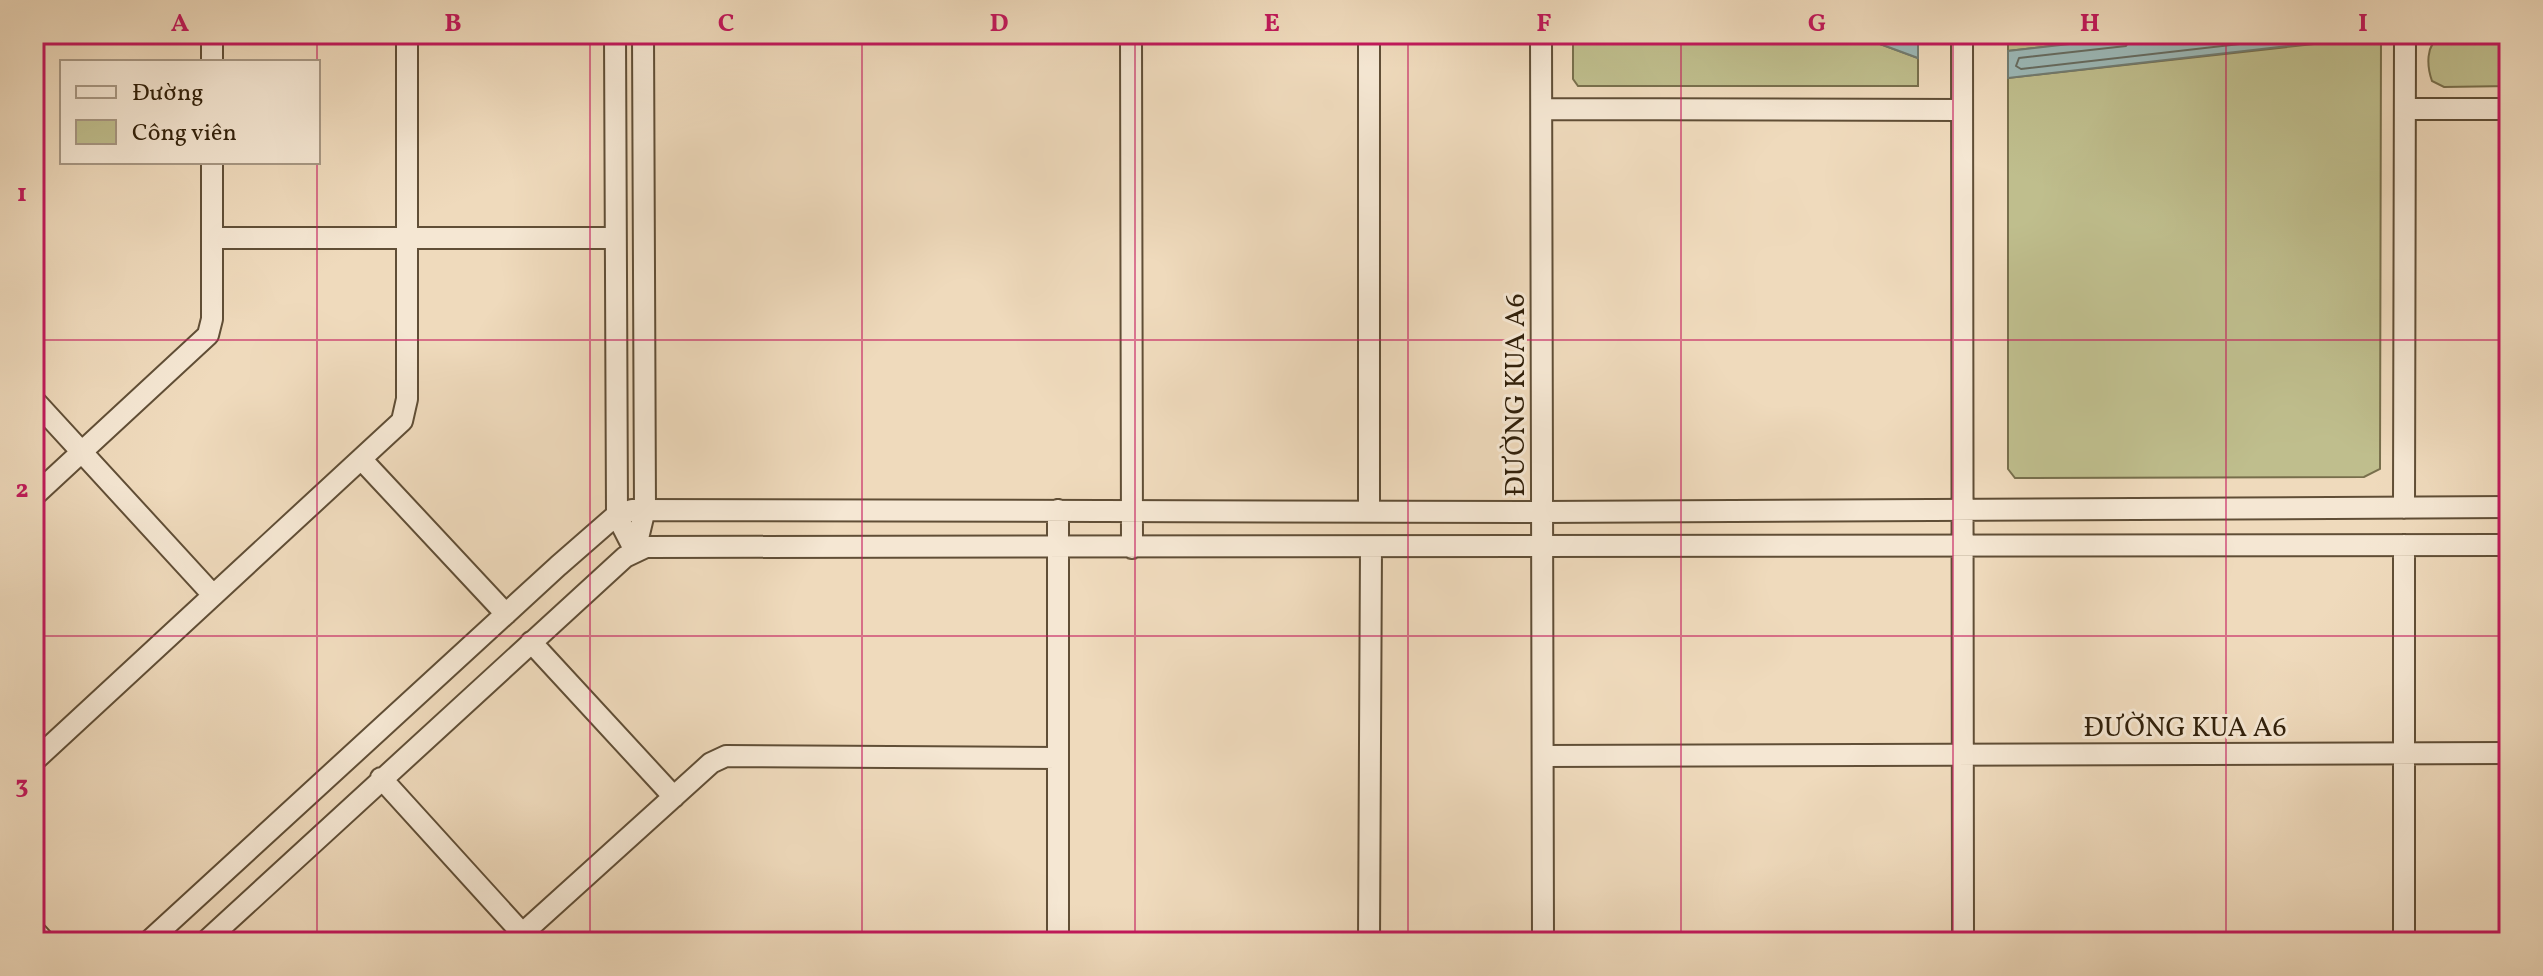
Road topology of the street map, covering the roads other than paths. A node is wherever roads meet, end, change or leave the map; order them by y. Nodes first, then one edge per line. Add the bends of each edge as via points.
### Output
1 (212, 34) edge
2 (407, 34) edge
3 (615, 34) edge
4 (643, 34) edge
5 (1131, 34) edge
6 (1369, 34) edge
7 (1541, 34) edge
8 (1962, 34) edge
9 (2405, 34) edge
10 (212, 60) edge
11 (1542, 109) junction
12 (2405, 109) junction
13 (2509, 109) edge
14 (1962, 110) junction
15 (212, 164) edge
16 (212, 238) junction
17 (615, 238) junction
18 (407, 240) junction
19 (34, 400) edge
20 (82, 452) junction
21 (363, 461) junction
22 (34, 496) edge
23 (2509, 507) edge
24 (2404, 508) junction
25 (645, 509) junction
26 (1058, 510) junction
27 (1132, 510) junction
28 (1369, 511) junction
29 (1963, 511) junction
30 (1542, 512) junction
31 (617, 516) junction
32 (1963, 545) junction
33 (2404, 545) junction
34 (2509, 545) edge
35 (1058, 547) junction
36 (1371, 547) junction
37 (1132, 548) junction
38 (1542, 549) junction
39 (635, 551) junction
40 (213, 595) junction
41 (506, 614) junction
42 (531, 642) junction
43 (422, 690) junction
44 (448, 717) junction
45 (2405, 753) junction
46 (2509, 753) edge
47 (1965, 755) junction
48 (1543, 756) junction
49 (1058, 758) junction
50 (34, 761) edge
51 (381, 778) junction
52 (674, 797) junction
53 (272, 828) junction
54 (298, 856) junction
55 (34, 930) edge
56 (522, 939) edge
57 (45, 942) edge
58 (148, 942) edge
59 (205, 942) edge
60 (1058, 942) edge
61 (1369, 942) edge
62 (1543, 942) edge
63 (1963, 942) edge
64 (2404, 942) edge

1 - 10 street
2 - 18 street
3 - 17 street
4 - 25 street
5 - 27 street
6 - 28 street
7 - 11 street, ĐƯỜNG KUA A6
8 - 14 street
9 - 12 street
11 - 14 street
11 - 30 street, ĐƯỜNG KUA A6
12 - 13 street
12 - 24 street
14 - 29 street
15 - 16 street
16 - 18 street
16 - 20 street via 208,335
17 - 18 street
17 - 31 street
18 - 21 street via 406,410 395,430
19 - 20 street
20 - 22 street
20 - 40 street
21 - 40 street
21 - 41 street
23 - 24 street
24 - 29 street
25 - 26 street
25 - 31 street
25 - 39 street
26 - 27 street
26 - 35 street
27 - 28 street
27 - 37 street
28 - 30 street
29 - 30 street
29 - 32 street
30 - 38 street, ĐƯỜNG KUA A6
31 - 39 street
31 - 41 street
32 - 33 street
32 - 38 street
32 - 47 street
33 - 34 street
33 - 45 street
35 - 37 street
35 - 39 street via 654,546
35 - 49 street
36 - 37 street
36 - 38 street
36 - 61 street
38 - 48 street, ĐƯỜNG KUA A6
39 - 42 street
40 - 50 street
41 - 43 street
42 - 44 street
42 - 52 street
43 - 44 street
43 - 53 street
44 - 51 street
45 - 46 street, ĐƯỜNG KUA A6
45 - 47 street, ĐƯỜNG KUA A6
45 - 64 street
47 - 48 street, ĐƯỜNG KUA A6
47 - 63 street
48 - 62 street, ĐƯỜNG KUA A6
49 - 52 street via 733,755 711,763
49 - 60 street
51 - 54 street
51 - 56 street
52 - 56 street
53 - 54 street
53 - 58 street
54 - 59 street
55 - 57 street

